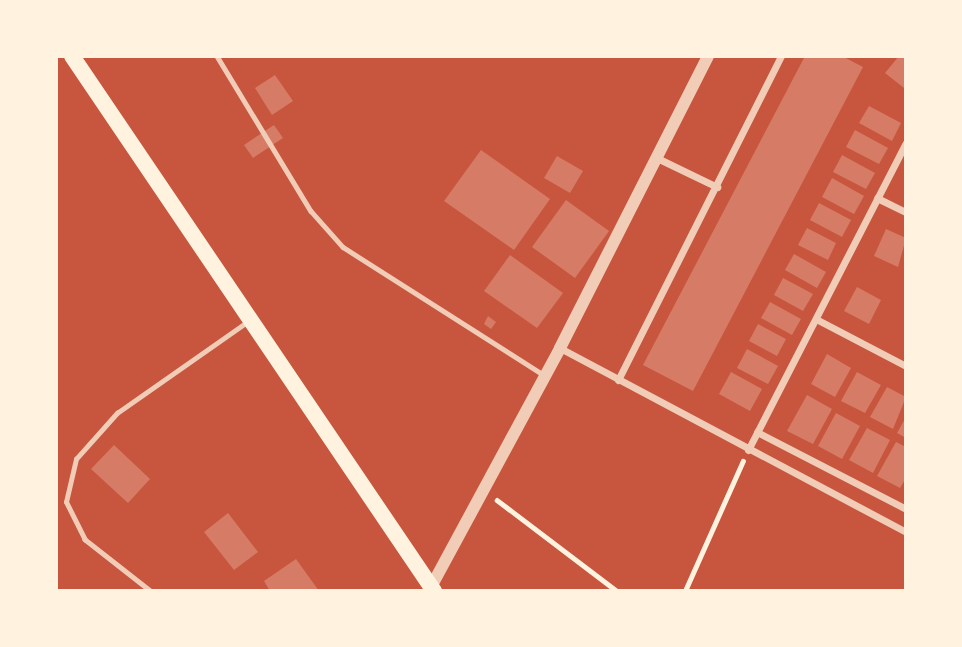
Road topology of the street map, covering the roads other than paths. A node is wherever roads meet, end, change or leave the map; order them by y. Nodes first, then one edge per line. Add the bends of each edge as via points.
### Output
1 (72, 56) edge
2 (217, 56) edge
3 (709, 56) edge
4 (781, 56) edge
5 (906, 143) edge
6 (657, 159) junction
7 (717, 187) junction
8 (877, 198) junction
9 (906, 212) edge
10 (251, 320) junction
11 (816, 320) junction
12 (560, 348) junction
13 (906, 366) edge
14 (545, 376) junction
15 (618, 380) junction
16 (757, 432) junction
17 (748, 450) junction
18 (906, 509) edge
19 (906, 532) edge
20 (431, 590) edge
21 (150, 591) edge

1 - 10 highway
2 - 14 lane via 311,211 343,247
3 - 6 street
4 - 7 street
5 - 8 street
6 - 7 street
6 - 12 street
7 - 15 street
8 - 9 street
8 - 11 street
10 - 20 highway
10 - 21 lane via 117,413 76,459 66,502 85,540
11 - 13 street
11 - 16 street
12 - 14 street
12 - 15 street
14 - 20 street
15 - 17 street
16 - 17 street
16 - 18 street
17 - 19 street

